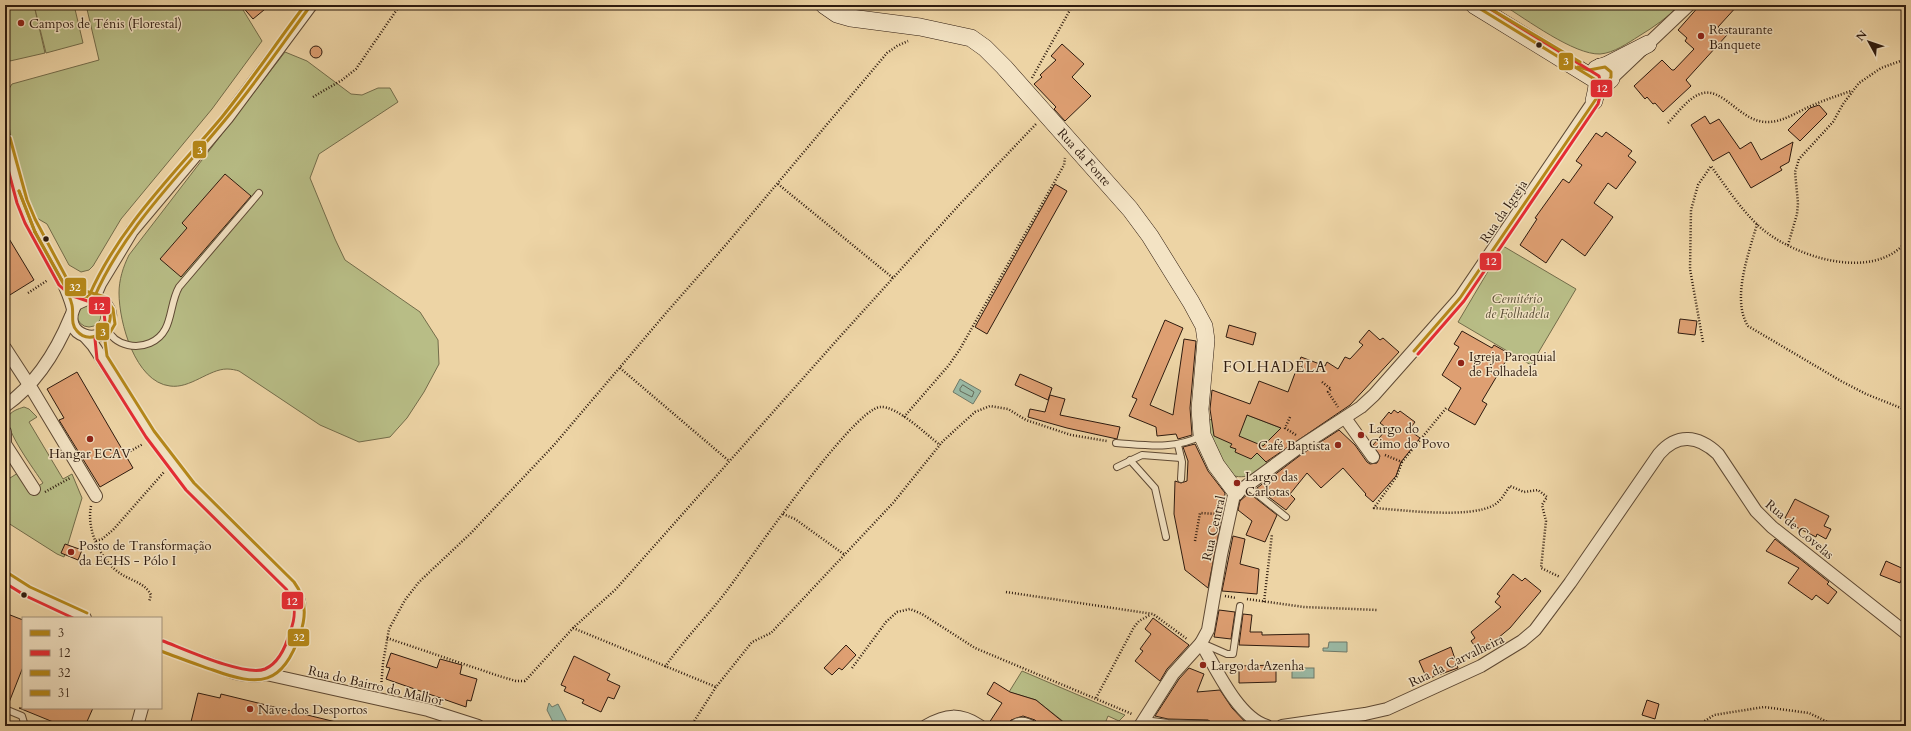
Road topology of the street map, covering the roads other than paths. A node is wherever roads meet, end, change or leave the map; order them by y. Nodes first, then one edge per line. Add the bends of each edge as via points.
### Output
1 (311, 5) edge
2 (824, 5) edge
3 (1474, 5) edge
4 (1689, 5) edge
5 (1648, 44) joint
6 (1604, 77) junction
7 (1594, 101) joint
8 (5, 139) edge
9 (259, 193) dead end
10 (104, 278) junction
11 (63, 282) junction
12 (92, 298) junction
13 (107, 305) junction
14 (72, 313) junction
15 (105, 331) junction
16 (83, 335) junction
17 (56, 347) junction
18 (5, 348) edge
19 (102, 358) junction
20 (30, 386) junction
21 (5, 406) edge
22 (1345, 418) junction
23 (5, 432) edge
24 (1202, 435) junction
25 (5, 443) edge
26 (1116, 443) road end
27 (1178, 445) junction
28 (1373, 457) dead end
29 (1181, 458) junction
30 (1130, 460) junction
31 (1651, 464) joint
32 (1117, 467) dead end
33 (1181, 479) dead end
34 (1241, 488) junction
35 (40, 491) road end
36 (96, 496) road end
37 (1286, 517) dead end
38 (1166, 537) dead end
39 (5, 577) edge
40 (1240, 606) dead end
41 (84, 617) edge
42 (1906, 633) edge
43 (1199, 645) junction
44 (162, 646) edge
45 (266, 674) junction
46 (5, 709) edge
47 (142, 709) edge
48 (1246, 714) junction
49 (1142, 723) edge
50 (1207, 724) dead end
51 (1176, 725) edge
52 (25, 726) edge
53 (138, 726) edge
54 (478, 726) edge
55 (926, 726) edge
56 (980, 726) edge
57 (1011, 726) edge
58 (1036, 726) edge
59 (1251, 726) edge
60 (1267, 726) edge
61 (1282, 726) edge

1 - 10 street via 227,118 132,231
2 - 24 street, Rua da Fonte via 837,14 851,18 920,27 971,38 985,48 1026,91 1117,193 1141,223 1201,320 1207,347 1200,409
3 - 6 street via 1578,67
4 - 5 street
5 - 6 street
6 - 7 street
7 - 22 street, Rua da Igreja via 1460,298 1370,400
8 - 11 street via 22,202
9 - 15 lane via 178,287 167,326 155,341 140,346 124,344
10 - 12 street
10 - 13 street
11 - 12 street via 76,293
11 - 14 street
12 - 13 street
12 - 14 street via 76,304
13 - 15 street via 111,317
14 - 16 street via 75,329
14 - 17 street
15 - 16 street via 98,336
15 - 19 street via 100,340
16 - 17 street via 67,337
16 - 19 street
17 - 20 street
18 - 20 street
19 - 45 street via 150,434 180,475 296,593 300,610 299,621 290,646 280,664
20 - 21 street
20 - 36 street
22 - 28 street
22 - 34 street
23 - 25 street
24 - 27 lane
24 - 34 street via 1216,465
25 - 35 street
26 - 27 lane
27 - 29 lane
29 - 30 lane via 1142,456
29 - 33 lane
30 - 32 lane
30 - 38 lane via 1152,482 1157,491
31 - 42 street, Rua de Covelas via 1666,445 1673,441 1698,441 1712,449 1756,511 1772,527
31 - 61 street, Rua da Carvalheira via 1570,583 1534,630 1509,651 1387,709
34 - 37 lane
34 - 43 street, Rua Central via 1232,498 1208,630
39 - 41 street via 28,591
40 - 43 lane via 1233,654
43 - 48 street
43 - 49 street, Rua Central via 1173,674
44 - 45 street, Rua do Bairro do Malhor via 235,673
45 - 54 street, Rua do Bairro do Malhor via 428,710
46 - 52 lane via 22,716
47 - 53 street
48 - 59 street
48 - 60 street
49 - 51 lane
50 - 51 lane
55 - 56 street via 944,717 954,716
57 - 58 lane via 1023,720

